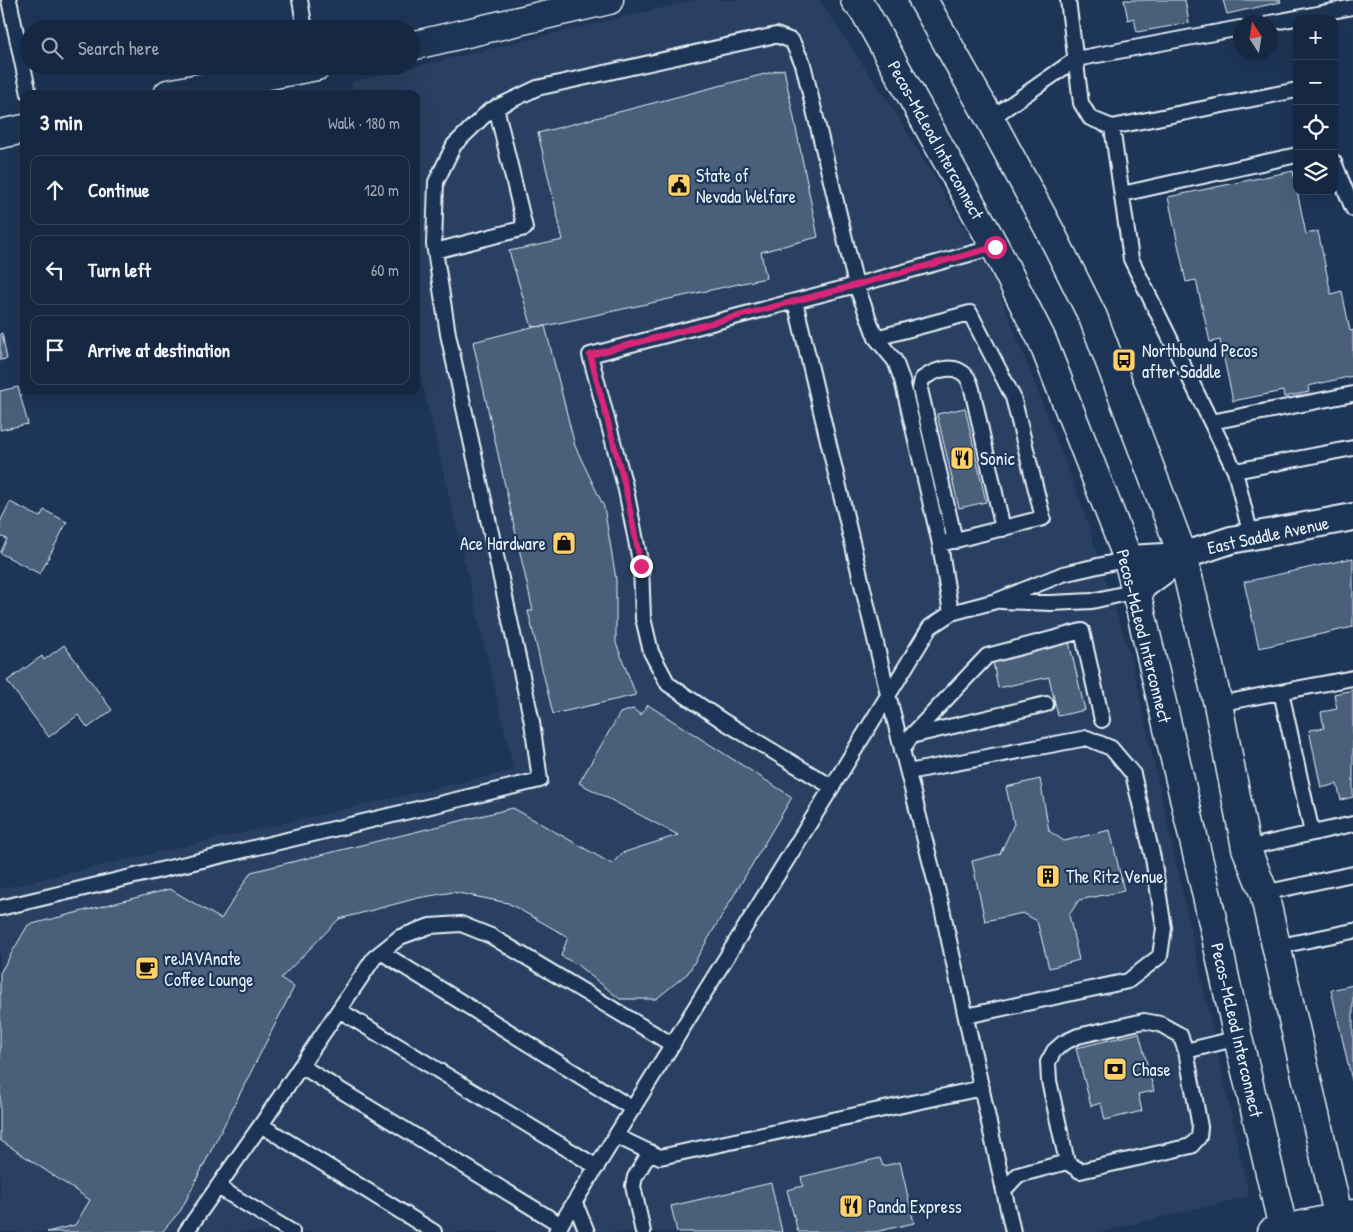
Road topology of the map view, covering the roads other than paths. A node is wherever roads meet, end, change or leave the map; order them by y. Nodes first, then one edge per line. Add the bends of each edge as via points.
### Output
1 (9, 0) edge
2 (300, 0) edge
3 (609, 0) edge
4 (854, 0) edge
5 (922, 0) edge
6 (1068, 0) edge
7 (1334, 5) edge
8 (1353, 7) edge
9 (303, 20) edge
10 (1278, 21) edge
11 (1233, 29) edge
12 (420, 44) edge
13 (20, 52) edge
14 (1076, 59) junction
15 (25, 75) edge
16 (267, 75) edge
17 (28, 90) edge
18 (189, 90) edge
19 (1293, 91) edge
20 (496, 107) junction
21 (990, 119) junction
22 (1112, 127) junction
23 (20, 130) edge
24 (0, 134) edge
25 (1293, 156) edge
26 (1338, 172) edge
27 (1122, 194) junction
28 (1353, 208) edge
29 (995, 247) junction
30 (434, 251) junction
31 (856, 285) junction
32 (795, 301) junction
33 (876, 338) junction
34 (1353, 394) edge
35 (1211, 422) junction
36 (1353, 448) edge
37 (1235, 471) junction
38 (1353, 517) edge
39 (1003, 528) junction
40 (1251, 536) junction
41 (955, 541) junction
42 (940, 544) junction
43 (1183, 556) junction
44 (1128, 559) junction
45 (1136, 591) junction
46 (996, 601) junction
47 (951, 613) junction
48 (1353, 678) edge
49 (1280, 692) junction
50 (888, 694) junction
51 (1046, 704) dead end
52 (1218, 704) junction
53 (1102, 720) dead end
54 (911, 736) junction
55 (902, 751) junction
56 (908, 772) junction
57 (832, 787) junction
58 (1353, 824) edge
59 (1312, 833) junction
60 (1246, 848) junction
61 (1353, 874) edge
62 (1264, 893) junction
63 (0, 908) edge
64 (1353, 931) edge
65 (1275, 947) junction
66 (381, 952) junction
67 (339, 1010) junction
68 (966, 1016) junction
69 (1238, 1038) junction
70 (673, 1045) junction
71 (1186, 1051) junction
72 (301, 1066) junction
73 (982, 1088) junction
74 (633, 1109) junction
75 (261, 1125) junction
76 (616, 1136) junction
77 (650, 1152) junction
78 (1067, 1162) junction
79 (597, 1167) junction
80 (218, 1187) junction
81 (1004, 1190) junction
82 (575, 1203) junction
83 (1344, 1221) edge
84 (559, 1228) edge
85 (427, 1230) edge
86 (1280, 1231) edge
87 (186, 1232) edge
88 (292, 1232) edge
89 (587, 1232) edge
90 (643, 1232) edge
91 (1013, 1232) edge

1 - 13 lane
2 - 9 lane
3 - 12 main road
4 - 29 main road, Pecos–McLeod Interconnect via 865,12
5 - 21 main road
6 - 14 lane
7 - 8 lane
7 - 10 lane
11 - 14 lane
14 - 21 lane
14 - 22 lane via 1081,104 1090,118
15 - 17 lane
16 - 18 main road
19 - 22 lane
20 - 30 lane via 454,144 436,182
20 - 30 lane via 525,228
20 - 31 lane via 546,85 776,35 792,41 804,64
21 - 43 main road via 1093,317
22 - 27 lane
23 - 24 main road
25 - 27 lane
26 - 28 lane
27 - 35 lane via 1131,259
29 - 31 lane
29 - 44 main road, Pecos–McLeod Interconnect via 1042,340
30 - 63 lane via 448,334 532,722 540,780
31 - 32 lane
31 - 33 lane
32 - 50 lane
32 - 57 lane via 590,355 636,538 641,566 643,618 651,652 668,684
33 - 39 lane via 970,313 1013,397 1043,518
33 - 42 lane via 895,361 902,380
34 - 35 lane
35 - 37 lane
36 - 37 lane
37 - 40 lane
38 - 40 street, East Saddle Avenue
39 - 41 lane
39 - 41 lane via 972,389 967,377 958,370 940,369 922,379 920,389
40 - 43 street, East Saddle Avenue
41 - 42 lane
42 - 47 lane
43 - 44 street, East Saddle Avenue
43 - 45 street, East Saddle Avenue
43 - 52 main road
44 - 45 main road, Pecos–McLeod Interconnect
44 - 46 lane via 1062,574
45 - 46 lane via 1092,601
45 - 69 main road, Pecos–McLeod Interconnect
46 - 47 lane
47 - 50 lane via 930,626
48 - 49 lane
49 - 52 lane
49 - 59 lane
50 - 55 lane
50 - 57 lane
51 - 54 lane
52 - 60 main road
53 - 54 lane via 1082,632 987,656
54 - 55 lane
55 - 56 lane
56 - 68 lane
56 - 68 lane via 1088,738 1111,748 1133,774 1164,928 1160,956 1128,981
57 - 70 lane
58 - 59 lane
59 - 60 lane
60 - 62 main road
61 - 62 lane
62 - 65 main road
64 - 65 lane
65 - 83 main road
66 - 67 lane
66 - 70 lane via 400,936 430,926 461,924 490,936
66 - 74 lane
67 - 72 lane
67 - 79 lane
68 - 73 lane
69 - 71 lane
69 - 86 main road, Pecos–McLeod Interconnect
70 - 74 lane
71 - 78 lane via 1200,1127 1199,1137 1191,1146 1080,1171
71 - 78 lane via 1180,1035 1144,1020 1063,1042 1048,1062 1049,1081
72 - 75 lane
72 - 84 lane
73 - 77 lane via 660,1157
73 - 81 lane
74 - 76 lane
75 - 80 lane
75 - 85 lane
76 - 77 lane
76 - 79 lane
77 - 90 lane via 633,1186
78 - 81 lane via 1018,1175
79 - 82 lane
80 - 87 lane
80 - 88 lane
81 - 91 lane
82 - 84 lane
82 - 89 lane
83 - 86 main road

